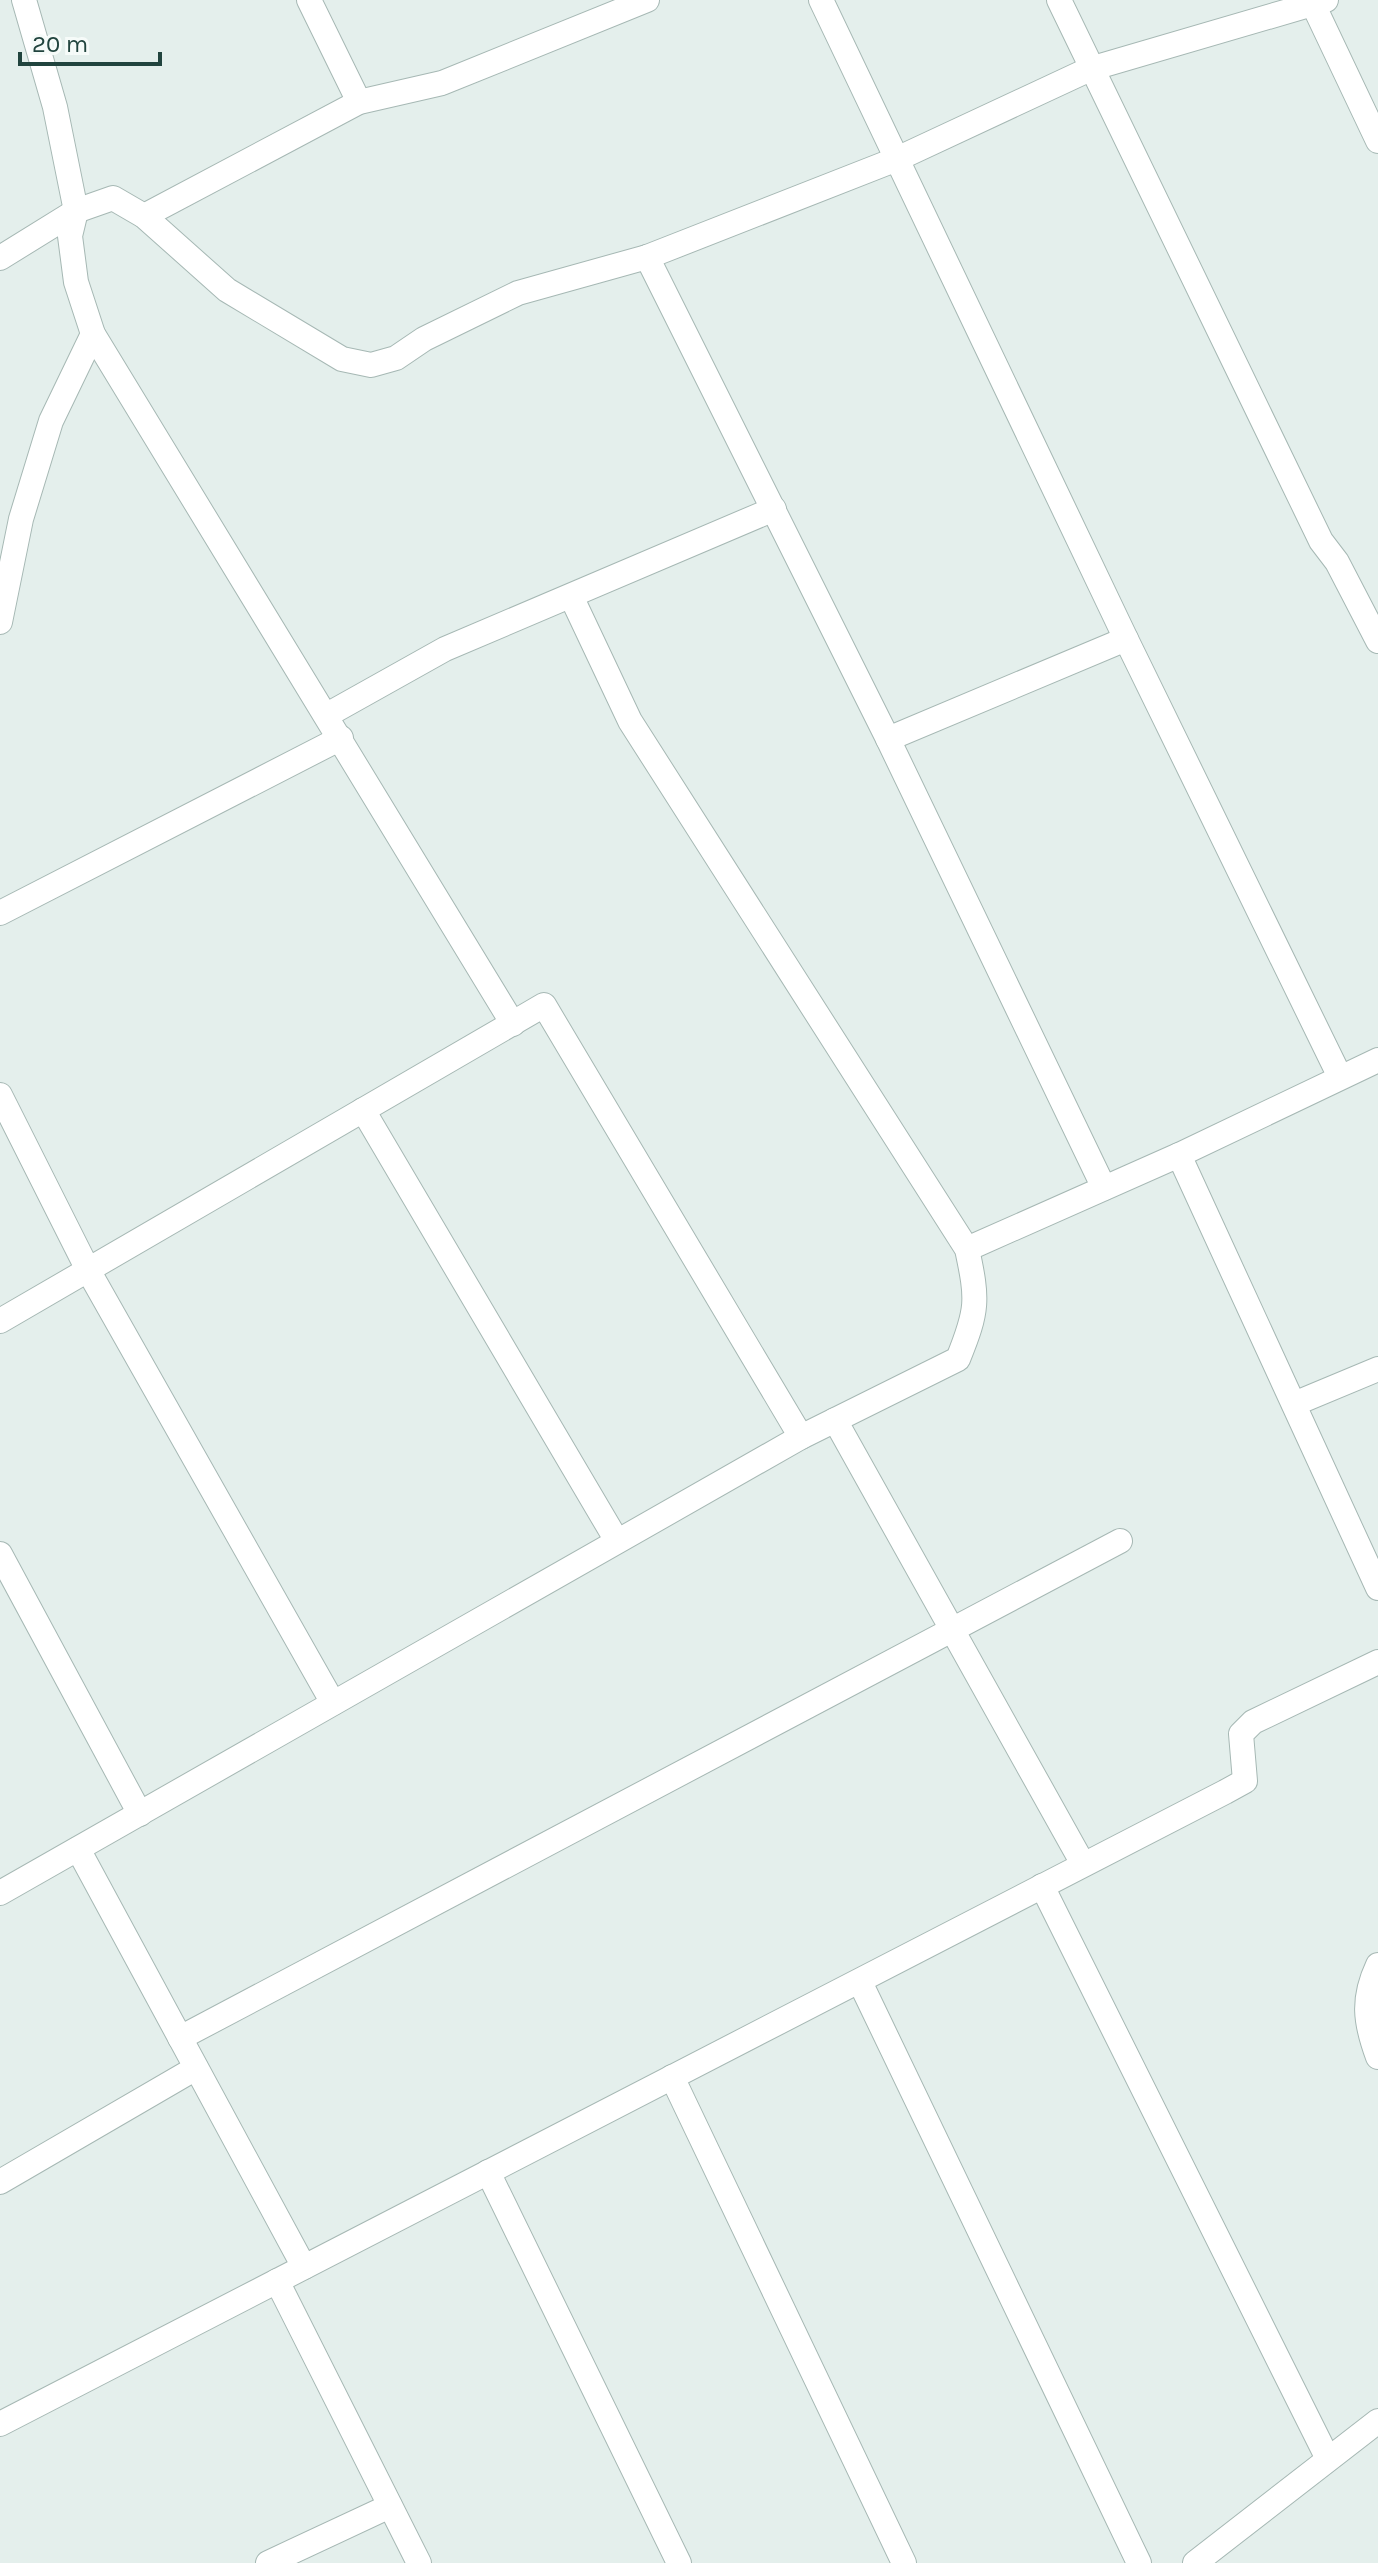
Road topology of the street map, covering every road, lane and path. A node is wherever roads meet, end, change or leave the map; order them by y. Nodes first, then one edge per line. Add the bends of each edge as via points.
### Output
1 (24, 0) edge
2 (309, 0) edge
3 (647, 0) edge
4 (821, 0) edge
5 (1059, 0) edge
6 (1320, 2) edge
7 (1280, 6) edge
8 (1090, 69) junction
9 (359, 102) junction
10 (1378, 141) edge
11 (897, 159) junction
12 (76, 211) junction
13 (144, 216) junction
14 (647, 257) junction
15 (0, 258) edge
16 (93, 334) junction
17 (774, 509) junction
18 (571, 596) junction
19 (0, 622) edge
20 (1126, 639) junction
21 (1378, 641) edge
22 (327, 715) junction
23 (341, 738) junction
24 (888, 739) junction
25 (0, 913) edge
26 (513, 1024) junction
27 (1378, 1060) edge
28 (1340, 1077) junction
29 (0, 1095) edge
30 (363, 1110) junction
31 (1179, 1155) junction
32 (1104, 1188) junction
33 (967, 1249) junction
34 (88, 1270) junction
35 (0, 1321) edge
36 (1378, 1369) edge
37 (1294, 1404) junction
38 (835, 1420) junction
39 (801, 1437) junction
40 (617, 1541) junction
41 (1120, 1541) dead end
42 (0, 1554) edge
43 (1378, 1588) edge
44 (952, 1630) junction
45 (1378, 1662) edge
46 (333, 1703) junction
47 (140, 1814) junction
48 (78, 1849) junction
49 (1083, 1864) junction
50 (1042, 1886) junction
51 (0, 1893) edge
52 (1378, 1965) edge
53 (860, 1982) junction
54 (180, 2038) junction
55 (1378, 2057) edge
56 (196, 2068) junction
57 (672, 2077) junction
58 (488, 2172) junction
59 (0, 2182) edge
60 (304, 2267) junction
61 (277, 2281) junction
62 (1378, 2421) edge
63 (0, 2424) edge
64 (1328, 2459) junction
65 (390, 2506) junction
66 (268, 2563) edge
67 (419, 2563) edge
68 (679, 2563) edge
69 (904, 2563) edge
70 (1139, 2563) edge
71 (1195, 2563) edge

1 - 12 street via 55,107
2 - 9 street
3 - 9 street via 442,83
4 - 11 street
5 - 8 street
6 - 7 street
6 - 10 street
7 - 8 street
8 - 11 street
8 - 21 street via 1321,541
9 - 13 street
11 - 14 street
11 - 20 street
12 - 13 street via 113,198
12 - 15 street
12 - 16 street via 70,236 76,282
13 - 14 street via 227,290 342,359 371,365 396,358 518,293
14 - 17 street
16 - 19 street via 51,421 21,519
16 - 22 street
17 - 18 street
17 - 24 street
18 - 22 street via 445,649
18 - 33 street via 630,721
20 - 24 street
20 - 28 street
22 - 23 street
23 - 25 street
23 - 26 street
24 - 32 street
26 - 30 street
26 - 39 street via 544,1005
27 - 28 street
28 - 31 street
29 - 34 street
30 - 34 street
30 - 40 street
31 - 32 street
31 - 37 street
32 - 33 street
33 - 38 street via 977,1294 958,1359
34 - 35 street
34 - 46 street
36 - 37 street
37 - 43 street
38 - 39 street
38 - 44 street
39 - 40 street
40 - 46 street
41 - 44 street
42 - 47 street
44 - 49 street
44 - 54 street
45 - 49 street via 1253,1722 1241,1734 1245,1781
46 - 47 street
47 - 48 street
48 - 51 street
48 - 54 street
49 - 50 street
50 - 53 street
50 - 64 street
52 - 55 street via 1366,2000
53 - 57 street
53 - 70 street
54 - 56 street
56 - 59 street
56 - 60 street
57 - 58 street
57 - 69 street
58 - 60 street
58 - 68 street
60 - 61 street
61 - 63 street
61 - 65 street
62 - 64 street
64 - 71 street
65 - 66 street
65 - 67 street

